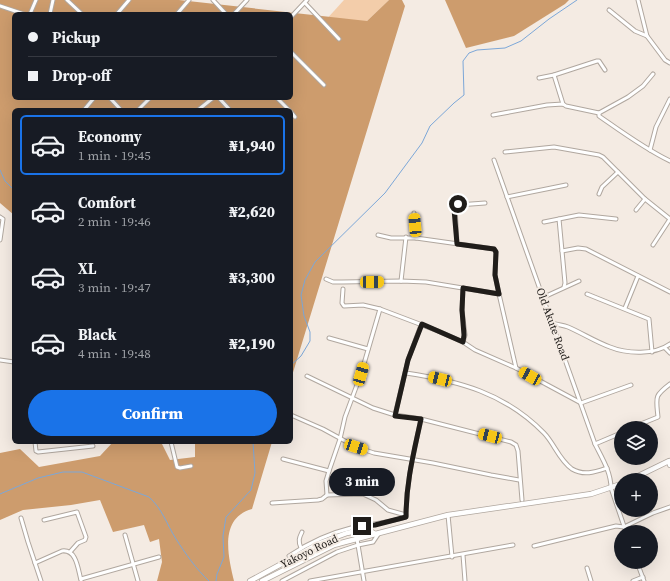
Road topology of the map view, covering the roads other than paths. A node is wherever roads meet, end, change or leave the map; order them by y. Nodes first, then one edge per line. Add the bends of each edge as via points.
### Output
1 (36, 0) edge
2 (53, 0) edge
3 (67, 0) edge
4 (130, 0) edge
5 (189, 0) edge
6 (213, 0) edge
7 (247, 0) edge
8 (638, 0) edge
9 (306, 1) edge
10 (0, 6) edge
11 (609, 10) dead end
12 (18, 12) edge
13 (30, 12) edge
14 (50, 12) edge
15 (80, 12) edge
16 (119, 12) edge
17 (179, 12) edge
18 (224, 12) edge
19 (236, 12) edge
20 (293, 15) edge
21 (647, 36) junction
22 (339, 39) dead end
23 (293, 54) edge
24 (670, 63) edge
25 (605, 70) dead end
26 (653, 74) dead end
27 (554, 75) junction
28 (539, 78) dead end
29 (324, 85) dead end
30 (670, 99) edge
31 (92, 100) edge
32 (112, 100) edge
33 (148, 100) edge
34 (210, 100) edge
35 (221, 100) edge
36 (279, 100) edge
37 (563, 104) junction
38 (86, 108) edge
39 (119, 108) edge
40 (140, 108) edge
41 (200, 108) edge
42 (228, 108) edge
43 (287, 108) edge
44 (599, 113) junction
45 (493, 115) dead end
46 (650, 150) junction
47 (505, 152) dead end
48 (494, 160) dead end
49 (670, 161) edge
50 (618, 172) junction
51 (566, 185) dead end
52 (599, 194) dead end
53 (507, 198) junction
54 (645, 199) junction
55 (485, 203) dead end
56 (636, 210) dead end
57 (414, 213) dead end
58 (0, 217) edge
59 (559, 219) junction
60 (616, 219) dead end
61 (670, 219) edge
62 (544, 222) dead end
63 (378, 234) dead end
64 (406, 238) junction
65 (416, 238) junction
66 (0, 240) edge
67 (457, 244) junction
68 (653, 245) dead end
69 (562, 251) junction
70 (638, 276) junction
71 (326, 279) dead end
72 (401, 281) junction
73 (579, 281) dead end
74 (564, 287) junction
75 (463, 288) junction
76 (343, 289) dead end
77 (670, 292) edge
78 (499, 294) junction
79 (587, 294) dead end
80 (544, 297) junction
81 (625, 308) junction
82 (380, 309) junction
83 (553, 323) junction
84 (422, 324) junction
85 (329, 338) dead end
86 (463, 342) junction
87 (670, 344) edge
88 (665, 348) junction
89 (368, 349) junction
90 (652, 352) junction
91 (670, 353) edge
92 (0, 360) edge
93 (12, 362) edge
94 (516, 368) junction
95 (406, 373) junction
96 (307, 376) dead end
97 (670, 384) edge
98 (631, 385) dead end
99 (352, 398) junction
100 (581, 403) junction
101 (293, 416) edge
102 (395, 416) junction
103 (421, 419) junction
104 (648, 421) edge
105 (614, 436) edge
106 (340, 439) junction
107 (35, 444) edge
108 (171, 444) edge
109 (596, 444) junction
110 (94, 446) dead end
111 (283, 459) dead end
112 (411, 460) junction
113 (670, 462) edge
114 (191, 466) dead end
115 (607, 468) junction
116 (329, 471) junction
117 (644, 473) edge
118 (519, 480) junction
119 (614, 487) edge
120 (611, 488) junction
121 (327, 495) junction
122 (522, 500) dead end
123 (272, 503) dead end
124 (670, 507) edge
125 (406, 515) junction
126 (448, 515) junction
127 (21, 518) dead end
128 (44, 520) dead end
129 (624, 525) edge
130 (626, 525) edge
131 (614, 526) edge
132 (302, 532) dead end
133 (377, 534) junction
134 (124, 535) dead end
135 (357, 539) junction
136 (358, 545) junction
137 (513, 545) dead end
138 (534, 546) dead end
139 (301, 548) junction
140 (70, 552) junction
141 (463, 555) junction
142 (289, 556) dead end
143 (159, 557) dead end
144 (452, 557) junction
145 (35, 563) junction
146 (134, 565) junction
147 (587, 568) dead end
148 (640, 569) edge
149 (362, 572) junction
150 (643, 577) junction
151 (81, 580) edge
152 (41, 581) edge
153 (138, 581) edge
154 (250, 581) edge
155 (262, 581) edge
156 (282, 581) edge
157 (310, 581) edge
158 (364, 581) edge
159 (465, 581) edge
160 (591, 581) edge
161 (633, 581) edge
162 (644, 581) edge

1 - 13 street
2 - 14 street
3 - 15 street
4 - 16 street
5 - 17 street
6 - 18 street
7 - 19 street
8 - 21 street
9 - 20 street
9 - 22 street
10 - 12 street
11 - 21 street
21 - 24 street
23 - 29 street
25 - 27 street via 597,61
26 - 44 street via 644,86
27 - 28 street
27 - 37 street
30 - 46 street via 656,127
31 - 38 street
32 - 39 street
33 - 40 street
34 - 41 street
35 - 42 street
36 - 43 street
37 - 44 street
37 - 45 street
44 - 46 street via 599,116
46 - 49 street
47 - 50 street via 562,148 599,155
48 - 53 street, Old Akute Road
50 - 52 street via 602,187
50 - 54 street
51 - 53 street
53 - 80 street, Old Akute Road
54 - 56 street
54 - 61 street
55 - 67 street via 458,204 455,207
57 - 65 street
58 - 66 street via 3,219
59 - 60 street via 579,215
59 - 62 street
59 - 69 street
61 - 68 street
63 - 64 street via 391,238
64 - 65 street
64 - 72 street
65 - 67 street
67 - 78 street via 494,249
69 - 70 street via 586,249
69 - 74 street
70 - 77 street
70 - 81 street
71 - 72 street via 333,282
72 - 75 street
73 - 74 street
74 - 80 street
75 - 78 street
75 - 86 street
76 - 82 street via 344,306 363,305
78 - 94 street
79 - 81 street
80 - 83 street, Old Akute Road
81 - 90 street via 649,319
82 - 84 street
82 - 89 street
83 - 90 street via 619,350
83 - 100 street, Old Akute Road
84 - 86 street
84 - 95 street via 408,360
85 - 89 street
86 - 94 street
87 - 88 street
88 - 90 street
88 - 91 street
89 - 99 street
92 - 93 street
94 - 100 street
95 - 102 street
95 - 115 street via 468,385 506,402 544,433 562,459 573,469 584,474
96 - 99 street
97 - 104 street via 659,393 656,400 658,417
98 - 100 street
99 - 102 street
99 - 106 street
100 - 109 street, Old Akute Road
101 - 106 street
102 - 103 street
103 - 112 street
103 - 118 street via 516,445
105 - 109 street
106 - 112 street via 374,453
106 - 116 street
107 - 110 street via 38,452
108 - 114 street via 177,467
109 - 115 street, Old Akute Road
111 - 116 street
112 - 118 street
112 - 125 street
113 - 117 main road
115 - 120 street, Old Akute Road
116 - 121 street via 326,481
118 - 122 street
119 - 120 main road
120 - 126 main road via 591,494
120 - 129 street, Old Akute Road
121 - 123 street via 318,500
121 - 125 street via 363,494 388,510
124 - 130 street
125 - 139 street via 342,531
126 - 133 main road
126 - 144 street
127 - 145 street
128 - 140 street via 77,512 86,537
131 - 138 street
132 - 139 street via 299,538
133 - 135 main road
133 - 136 street via 373,542
133 - 154 main road, Yakoyo Road via 368,529 347,533 320,543
134 - 146 street
135 - 136 street
135 - 155 main road via 334,545
136 - 149 street
136 - 156 street via 337,552
137 - 141 street
139 - 142 street
140 - 145 street via 62,551
140 - 151 street via 75,558
141 - 144 street
141 - 159 street
143 - 146 street
144 - 149 street
145 - 152 street
146 - 151 street
146 - 153 street
147 - 160 street
148 - 150 street
149 - 157 street
149 - 158 street
150 - 161 street
150 - 162 street

